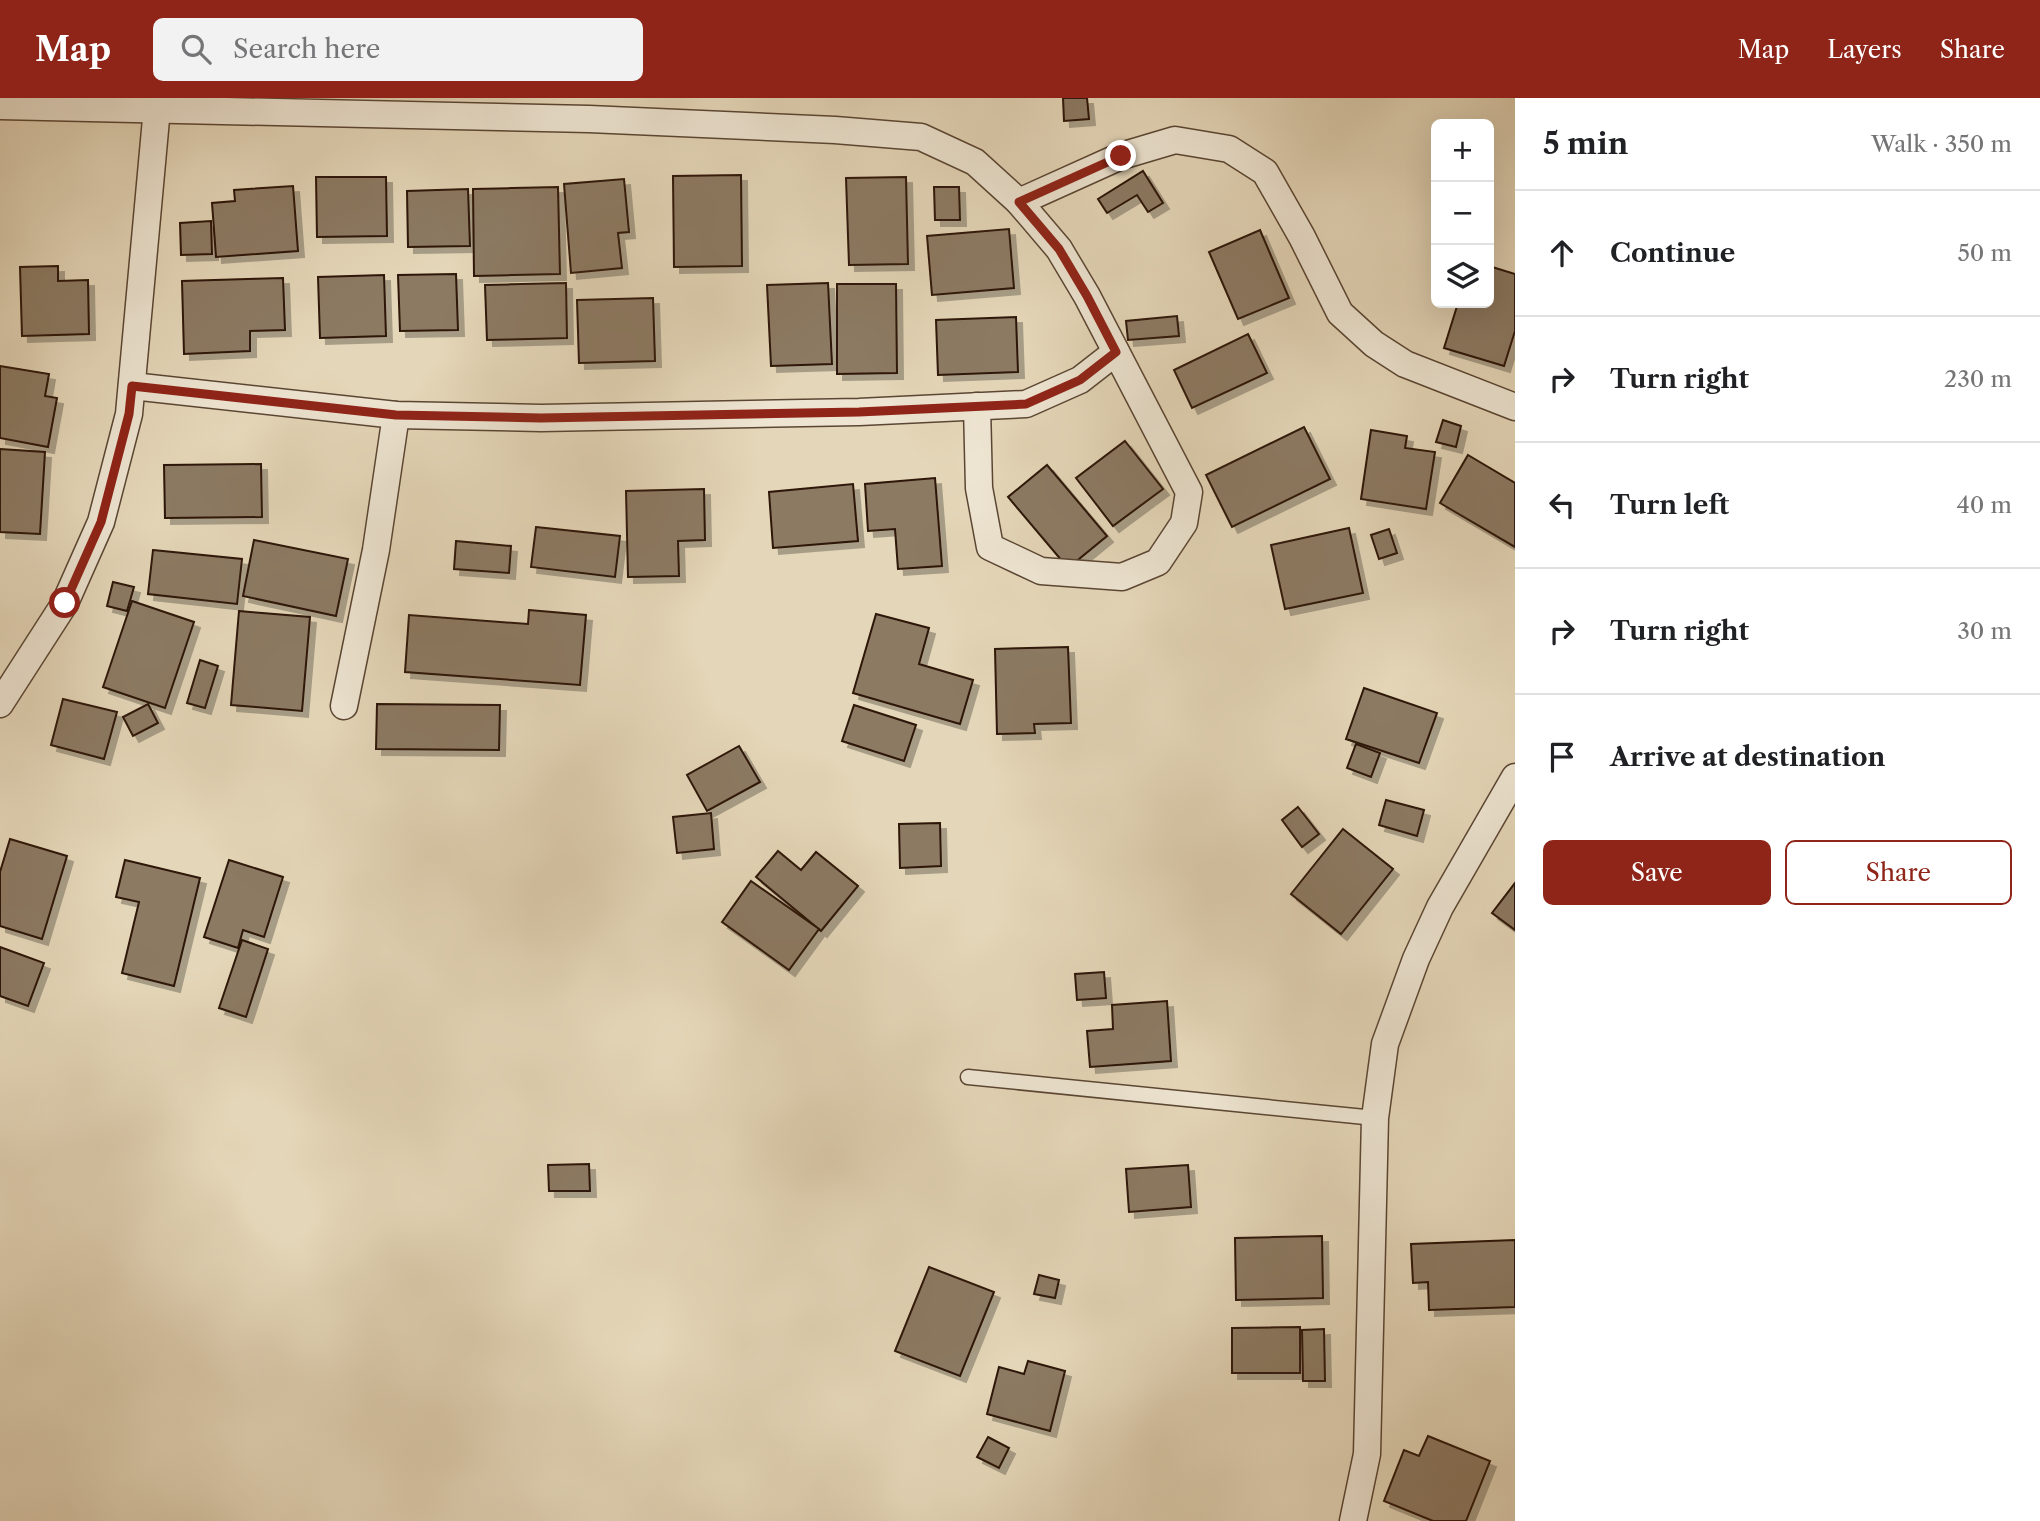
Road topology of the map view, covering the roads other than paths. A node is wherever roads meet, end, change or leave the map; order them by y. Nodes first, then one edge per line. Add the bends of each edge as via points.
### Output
1 (0, 106) edge
2 (157, 108) junction
3 (589, 108) edge
4 (1019, 202) junction
5 (1116, 352) junction
6 (132, 386) junction
7 (977, 406) junction
8 (1515, 407) edge
9 (396, 415) junction
10 (0, 704) edge
11 (344, 706) dead end
12 (1515, 777) edge
13 (968, 1077) dead end
14 (1375, 1118) junction
15 (1353, 1521) edge

1 - 2 street
2 - 3 street
2 - 6 street
3 - 4 street via 921,137 975,162
4 - 5 street via 1059,249
4 - 8 street via 1121,156 1175,140 1229,149 1265,172 1340,313 1374,344 1405,364
5 - 7 street via 1080,380 1026,404
5 - 7 street via 1189,492 1184,523 1158,562 1122,577 1041,571 990,547 979,488
6 - 9 street
6 - 10 street via 101,522 65,603
7 - 9 street via 554,418
9 - 11 street via 376,550
12 - 14 street via 1440,906 1416,960 1385,1044
13 - 14 lane
14 - 15 street via 1367,1454

